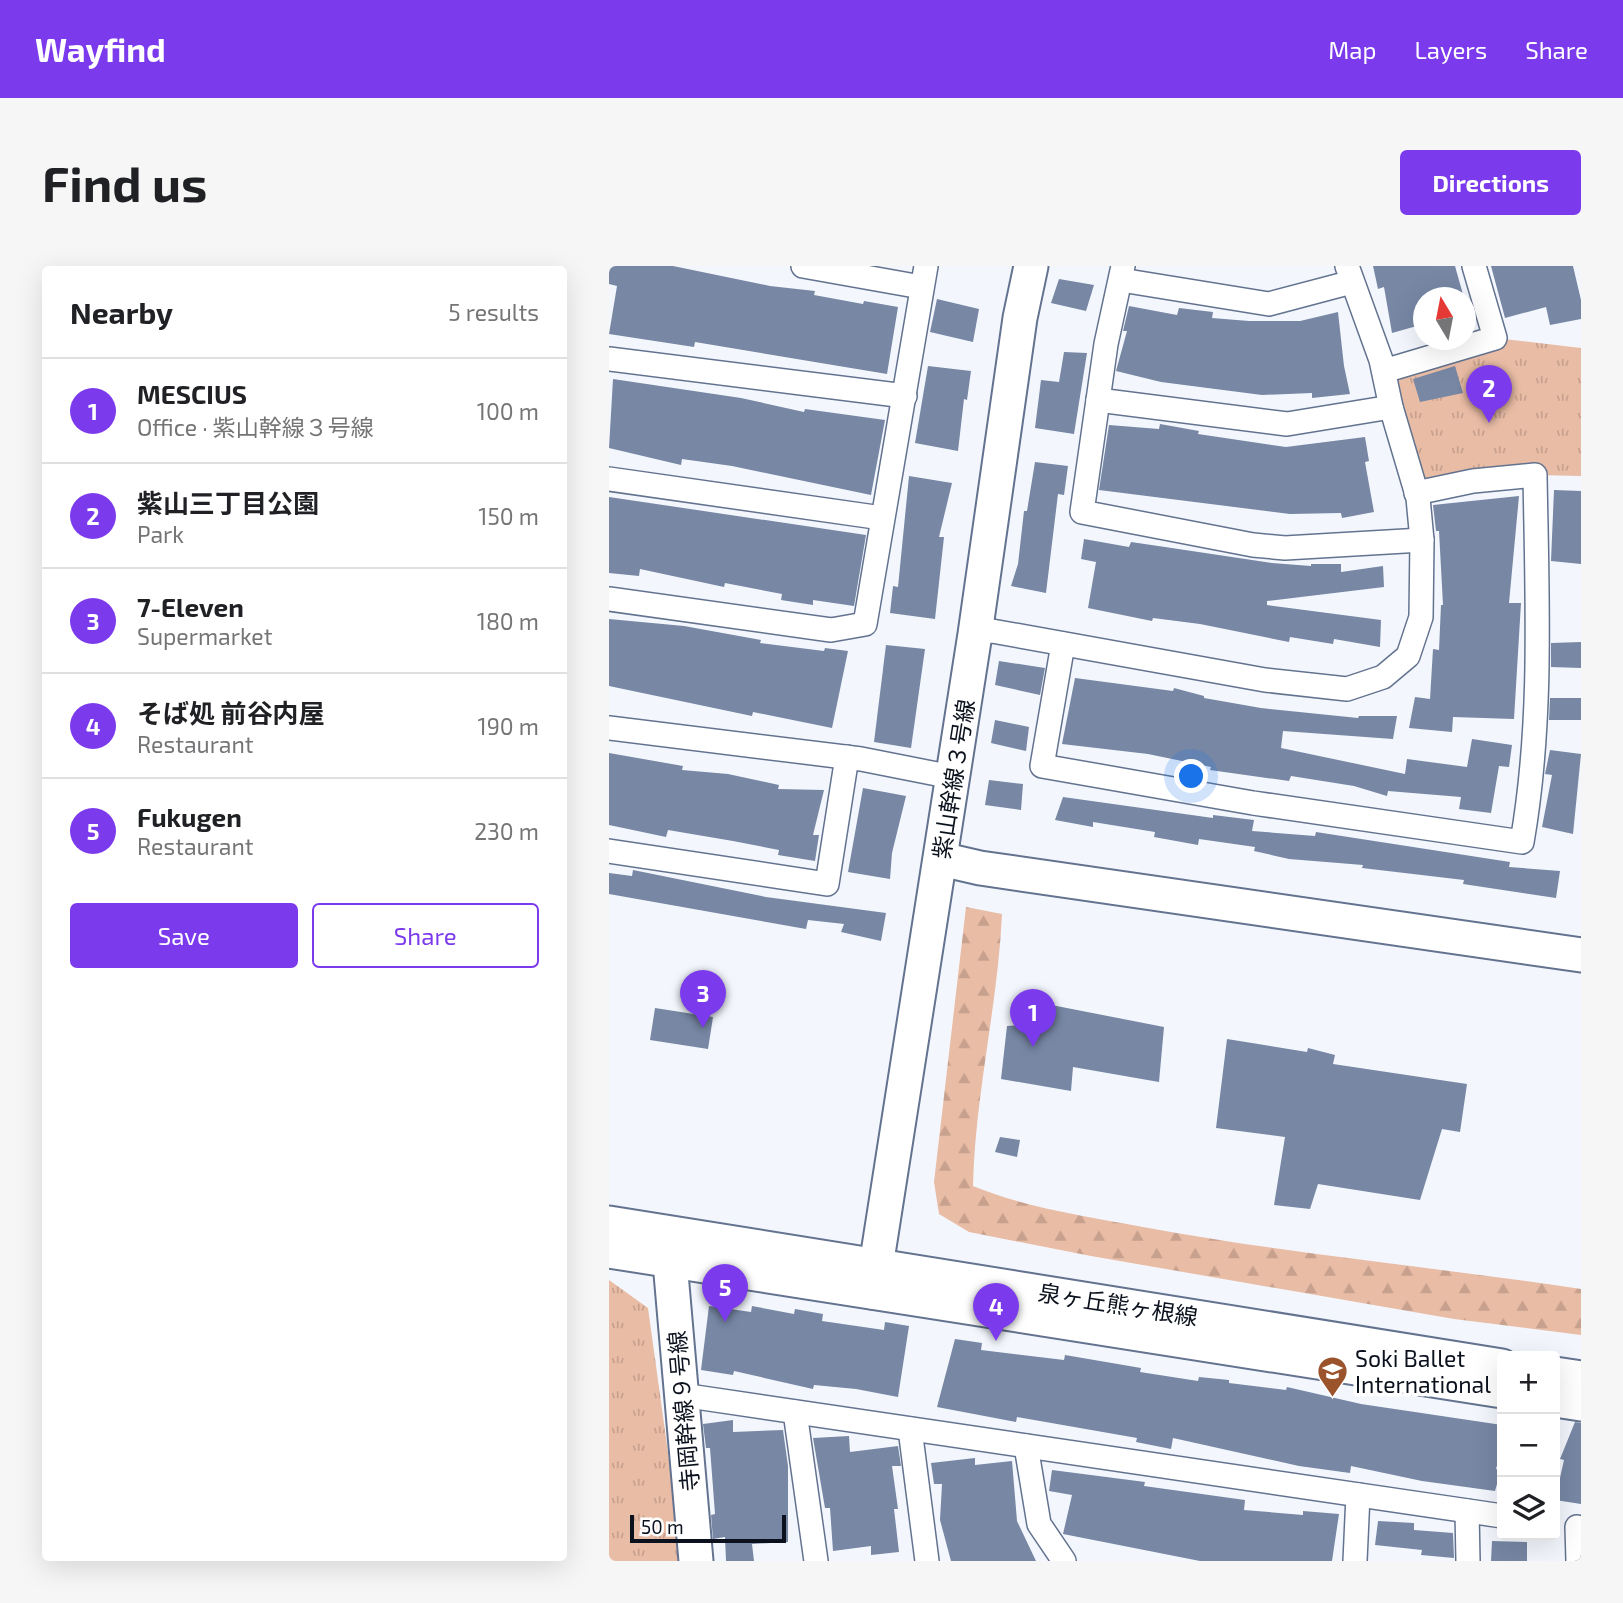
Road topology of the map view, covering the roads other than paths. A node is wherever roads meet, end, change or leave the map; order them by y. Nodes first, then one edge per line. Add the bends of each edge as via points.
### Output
1 (803, 266) edge
2 (1031, 266) edge
3 (1475, 266) edge
4 (1122, 273) edge
5 (1350, 274) edge
6 (924, 276) edge
7 (609, 359) edge
8 (1384, 371) junction
9 (905, 396) junction
10 (1098, 400) junction
11 (1391, 407) junction
12 (609, 478) edge
13 (1416, 493) junction
14 (882, 518) junction
15 (1422, 540) junction
16 (609, 599) edge
17 (975, 634) junction
18 (1063, 644) junction
19 (609, 728) edge
20 (847, 757) junction
21 (952, 777) junction
22 (609, 851) edge
23 (941, 859) junction
24 (1581, 956) edge
25 (609, 1223) edge
26 (609, 1251) edge
27 (670, 1262) junction
28 (874, 1278) junction
29 (1497, 1365) edge
30 (1560, 1375) edge
31 (1581, 1378) edge
32 (1497, 1390) edge
33 (682, 1395) junction
34 (1560, 1400) edge
35 (1581, 1404) edge
36 (795, 1412) junction
37 (910, 1429) junction
38 (1026, 1446) junction
39 (1358, 1495) junction
40 (1467, 1511) junction
41 (1497, 1515) edge
42 (1571, 1526) edge
43 (696, 1561) edge
44 (816, 1561) edge
45 (927, 1561) edge
46 (1066, 1561) edge
47 (1355, 1561) edge
48 (1468, 1561) edge
49 (1578, 1561) edge

1 - 6 street
2 - 17 street, 紫山幹線３号線
3 - 8 street via 1495,338
4 - 5 street via 1269,304
4 - 10 street
5 - 8 street
6 - 9 street
7 - 9 street
8 - 11 street
9 - 14 street
10 - 11 street via 1287,424
10 - 15 street via 1082,512 1285,548
11 - 13 street
12 - 14 street
13 - 15 street
13 - 18 street via 1535,475 1535,723 1532,783 1522,842 1253,803 1042,766
14 - 16 street via 865,624 831,630
15 - 18 street via 1421,617 1408,656 1383,677 1347,689 1265,680
17 - 18 street via 992,631
17 - 21 street, 紫山幹線３号線
19 - 20 street
20 - 21 street
20 - 22 street via 827,884
21 - 23 street, 紫山幹線３号線
23 - 24 street
23 - 28 street, 紫山幹線３号線
25 - 28 street, 泉ヶ丘熊ヶ根線
26 - 27 street, 泉ヶ丘熊ヶ根線
27 - 28 street, 泉ヶ丘熊ヶ根線
27 - 33 street, 寺岡幹線９号線
28 - 29 street, 泉ヶ丘熊ヶ根線
28 - 32 street, 泉ヶ丘熊ヶ根線
30 - 31 street
33 - 36 street
33 - 43 street, 寺岡幹線９号線
34 - 35 street
36 - 37 street
36 - 44 street
37 - 38 street
37 - 45 street
38 - 39 street
38 - 46 street via 1039,1524
39 - 40 street
39 - 47 street
40 - 41 street
40 - 48 street
42 - 49 street

